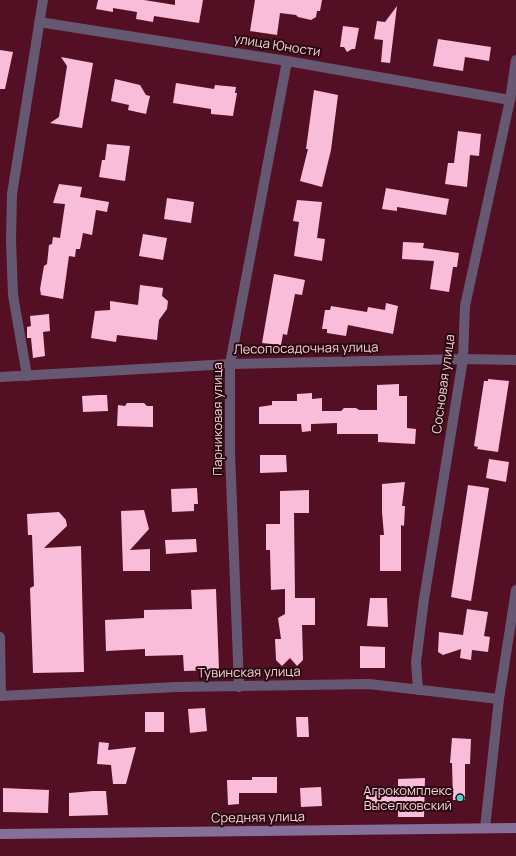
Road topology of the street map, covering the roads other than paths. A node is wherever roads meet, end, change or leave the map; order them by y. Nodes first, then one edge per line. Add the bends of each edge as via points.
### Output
1 (43, 0) edge
2 (39, 22) junction
3 (287, 60) junction
4 (516, 60) edge
5 (510, 100) junction
6 (463, 359) junction
7 (516, 360) edge
8 (230, 364) junction
9 (27, 376) junction
10 (0, 377) edge
11 (516, 590) edge
12 (0, 638) edge
13 (239, 687) junction
14 (418, 690) junction
15 (1, 696) edge
16 (499, 699) junction
17 (485, 828) junction
18 (516, 828) edge
19 (0, 834) edge

1 - 2 street
2 - 3 street, улица Юности
2 - 9 street via 12,194 14,295
3 - 5 street, улица Юности
3 - 8 street, Парниковая улица
4 - 5 street, Сосновая улица
5 - 6 street, Сосновая улица via 465,306
6 - 7 street, Лесопосадочная улица
6 - 8 street, Лесопосадочная улица
6 - 14 street, Сосновая улица via 424,599 416,662
8 - 9 street, Лесопосадочная улица
8 - 13 street, Парниковая улица
9 - 10 street, Лесопосадочная улица
11 - 16 street
12 - 15 street
13 - 14 street, Тувинская улица via 369,684
13 - 15 street, Тувинская улица via 176,687
14 - 16 street, Тувинская улица
16 - 17 street
17 - 18 street, Средняя улица
17 - 19 street, Средняя улица

